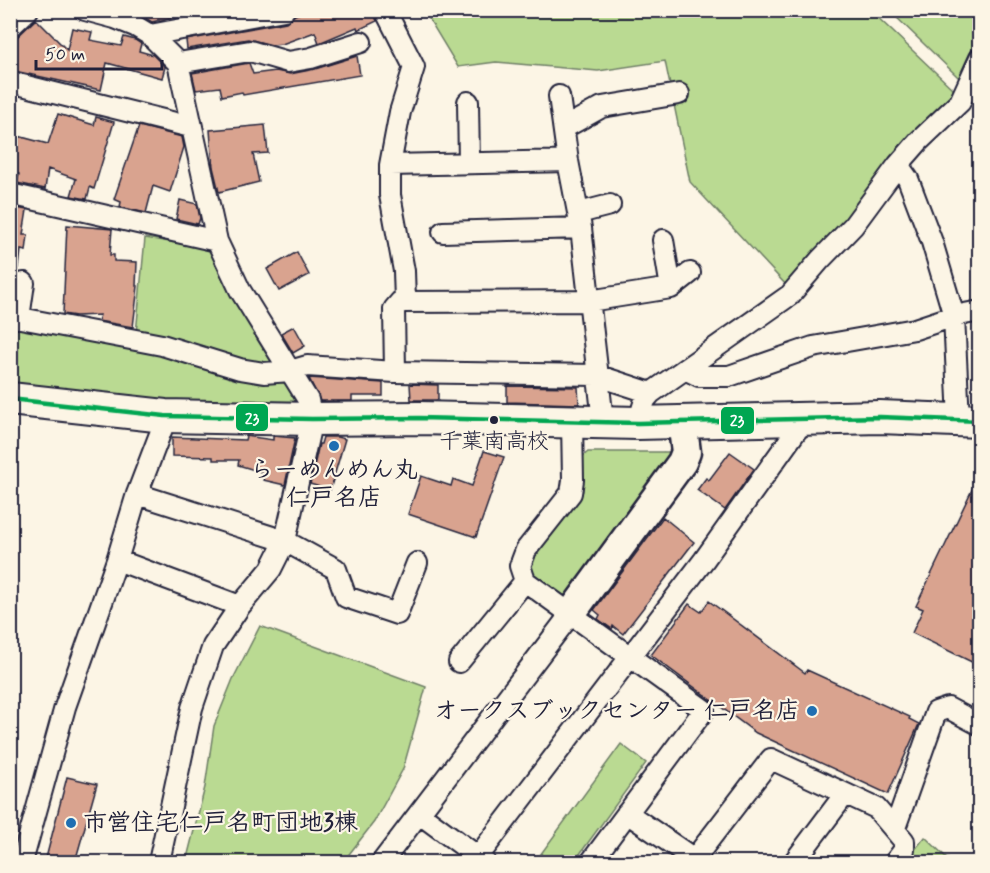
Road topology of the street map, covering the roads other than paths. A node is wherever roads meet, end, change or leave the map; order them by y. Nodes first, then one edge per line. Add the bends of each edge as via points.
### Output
1 (28, 10) edge
2 (85, 10) edge
3 (284, 10) edge
4 (385, 10) edge
5 (10, 27) edge
6 (150, 35) junction
7 (361, 42) dead end
8 (980, 58) edge
9 (178, 63) junction
10 (10, 82) edge
11 (680, 94) dead end
12 (560, 96) dead end
13 (468, 102) dead end
14 (191, 127) junction
15 (564, 128) junction
16 (568, 161) junction
17 (469, 162) junction
18 (390, 165) junction
19 (898, 165) junction
20 (10, 194) edge
21 (610, 205) dead end
22 (580, 221) junction
23 (443, 232) dead end
24 (663, 240) dead end
25 (217, 241) junction
26 (690, 273) dead end
27 (24, 283) dead end
28 (671, 288) junction
29 (405, 301) junction
30 (589, 301) junction
31 (980, 311) edge
32 (954, 316) junction
33 (15, 317) edge
34 (290, 370) junction
35 (687, 370) junction
36 (395, 372) junction
37 (596, 375) junction
38 (651, 393) junction
39 (10, 399) edge
40 (165, 416) junction
41 (808, 417) junction
42 (312, 419) junction
43 (969, 420) edge
44 (572, 421) junction
45 (603, 421) junction
46 (682, 421) junction
47 (638, 423) junction
48 (137, 494) junction
49 (285, 541) junction
50 (117, 560) junction
51 (417, 563) dead end
52 (525, 580) junction
53 (240, 606) junction
54 (570, 615) junction
55 (630, 657) junction
56 (459, 662) dead end
57 (980, 725) edge
58 (845, 794) junction
59 (627, 813) junction
60 (420, 814) junction
61 (895, 828) junction
62 (479, 861) edge
63 (693, 861) edge
64 (22, 862) edge
65 (159, 862) edge
66 (382, 862) edge
67 (591, 862) edge
68 (794, 862) edge
69 (895, 862) edge

1 - 5 street
2 - 6 street via 116,18
3 - 6 street
4 - 18 street via 414,67
6 - 9 street
7 - 9 street via 288,62 250,51
8 - 19 street via 960,102
9 - 14 street
10 - 14 street
11 - 15 street via 602,107
12 - 15 street
13 - 17 street
14 - 25 street
15 - 16 street
16 - 17 street
16 - 22 street
17 - 18 street
18 - 29 street via 390,195 404,271
19 - 32 street via 908,179 932,242
19 - 35 street via 854,226 790,296
20 - 25 street
21 - 22 street
22 - 23 street
22 - 30 street
24 - 28 street
25 - 34 street via 240,290
26 - 28 street
27 - 33 street
28 - 30 street
29 - 30 street
29 - 36 street via 394,309
30 - 37 street
31 - 32 street
32 - 35 street via 915,329 813,347 729,376 699,376
32 - 43 street
33 - 34 street via 162,345 240,369 264,373
34 - 36 street via 307,366
34 - 42 street via 308,400
35 - 38 street
36 - 37 street
37 - 38 street
37 - 45 street
38 - 47 street
39 - 40 main road
40 - 42 main road
40 - 48 street
41 - 43 main road
41 - 46 main road
41 - 55 street
42 - 44 main road
42 - 49 street
44 - 45 main road
44 - 52 street via 571,493 526,550 520,566
45 - 47 main road
46 - 47 main road
46 - 54 street via 686,452 682,462
48 - 49 street
48 - 50 street
49 - 51 street via 336,569 346,597 397,614
49 - 53 street via 271,569
50 - 53 street
50 - 64 street via 65,707
52 - 54 street
52 - 56 street
53 - 65 street via 213,646 192,708
54 - 55 street
54 - 60 street
55 - 59 street via 704,710
55 - 62 street
57 - 61 street via 948,708 936,712
58 - 61 street via 876,808
58 - 63 street via 771,759
58 - 68 street
59 - 63 street
59 - 67 street
60 - 62 street
60 - 66 street
61 - 69 street via 905,846

